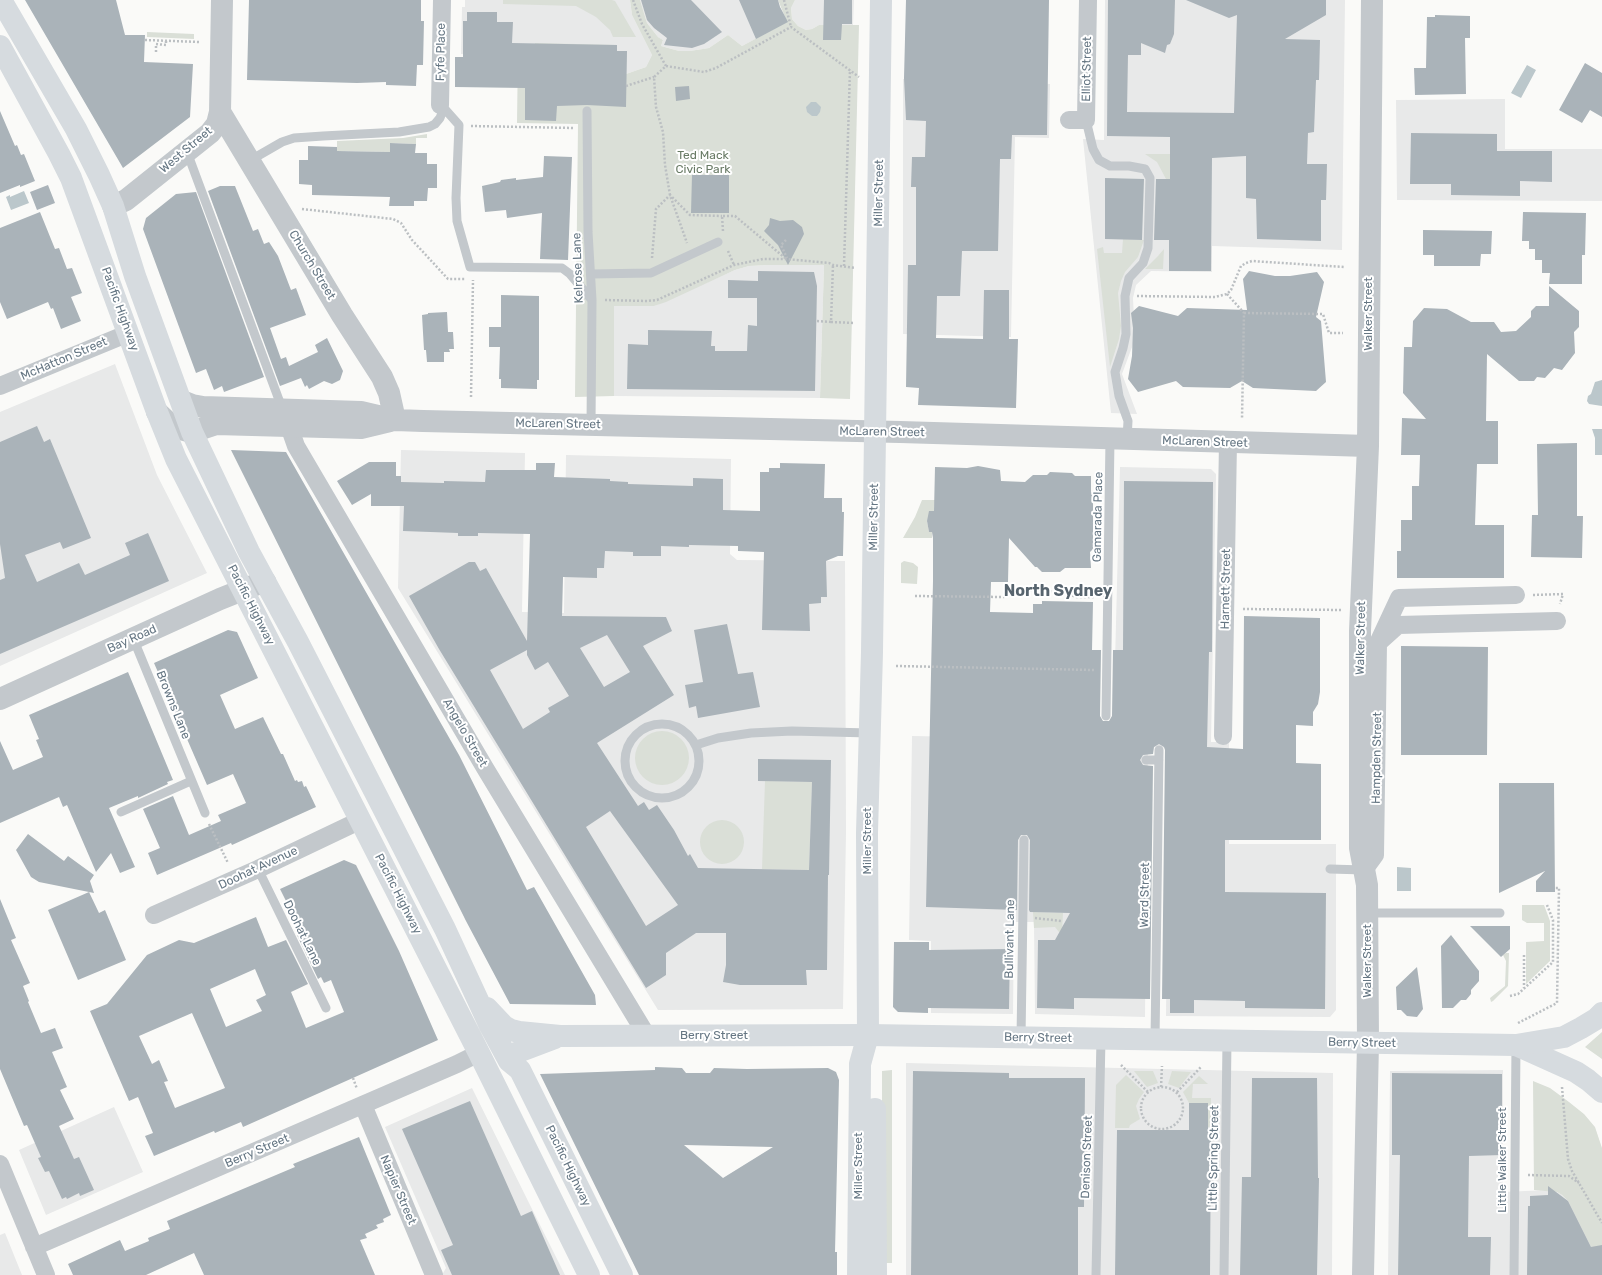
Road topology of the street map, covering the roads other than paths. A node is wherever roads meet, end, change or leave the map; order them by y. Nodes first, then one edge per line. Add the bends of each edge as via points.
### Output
1 (1, 0) edge
2 (222, 0) edge
3 (442, 0) edge
4 (881, 0) edge
5 (1088, 0) edge
6 (1372, 0) edge
7 (0, 46) edge
8 (5, 67) edge
9 (442, 106) junction
10 (587, 111) dead end
11 (220, 112) junction
12 (1077, 120) joint
13 (187, 151) junction
14 (249, 161) junction
15 (113, 206) junction
16 (722, 241) road end
17 (591, 274) junction
18 (592, 300) junction
19 (128, 333) junction
20 (0, 386) edge
21 (182, 401) junction
22 (157, 412) junction
23 (286, 418) junction
24 (395, 420) junction
25 (591, 425) junction
26 (192, 432) junction
27 (874, 432) junction
28 (1119, 439) junction
29 (1228, 442) junction
30 (1368, 446) junction
31 (265, 581) junction
32 (243, 590) junction
33 (1516, 595) road end
34 (1557, 621) road end
35 (133, 638) junction
36 (1378, 643) junction
37 (0, 700) edge
38 (1106, 716) dead end
39 (870, 733) junction
40 (1224, 736) dead end
41 (696, 744) junction
42 (1159, 750) dead end
43 (1146, 760) dead end
44 (1159, 760) junction
45 (191, 781) junction
46 (121, 812) dead end
47 (205, 813) road end
48 (361, 820) junction
49 (1024, 840) dead end
50 (258, 869) junction
51 (1330, 869) dead end
52 (1364, 870) junction
53 (1367, 913) junction
54 (1500, 913) dead end
55 (154, 915) dead end
56 (478, 998) junction
57 (326, 1008) dead end
58 (1602, 1013) edge
59 (868, 1035) junction
60 (560, 1036) junction
61 (647, 1036) junction
62 (1021, 1038) junction
63 (1101, 1039) junction
64 (1155, 1040) junction
65 (1227, 1041) junction
66 (1368, 1043) junction
67 (1516, 1046) junction
68 (479, 1053) junction
69 (509, 1061) junction
70 (1602, 1092) edge
71 (363, 1105) junction
72 (528, 1152) junction
73 (0, 1164) edge
74 (34, 1247) junction
75 (46, 1275) edge
76 (434, 1275) edge
77 (589, 1275) edge
78 (622, 1275) edge
79 (858, 1275) edge
80 (876, 1275) edge
81 (1096, 1275) edge
82 (1224, 1275) edge
83 (1363, 1275) edge
84 (1514, 1275) edge

1 - 15 main road, Pacific Highway via 76,129
2 - 11 street, West Street
3 - 9 street, Fyfe Place
4 - 27 main road, Miller Street
5 - 12 street, Elliot Street
6 - 30 street, Walker Street
7 - 8 main road, Pacific Highway
8 - 19 main road, Pacific Highway via 70,178
9 - 14 lane via 440,118 429,128 294,138
9 - 18 lane via 459,125 457,221 470,267 562,268
10 - 17 lane, Kelrose Lane
11 - 13 street, West Street via 217,124 210,133
11 - 14 street, Church Street
12 - 28 lane, Gamarada Place via 1099,160 1110,166 1145,169 1150,178 1148,248 1143,263 1129,278 1125,296 1126,334 1115,372 1119,396 1128,420
13 - 15 street, West Street via 126,200
13 - 23 lane
14 - 24 street, Church Street via 382,377 389,393
15 - 21 main road, Pacific Highway via 135,276
16 - 17 lane via 651,273
17 - 18 lane, Kelrose Lane
18 - 25 lane, Kelrose Lane
19 - 20 street, McHatton Street
19 - 22 main road, Pacific Highway
21 - 23 street, McLaren Street via 203,407
21 - 26 main road, Pacific Highway
22 - 26 street via 173,427
22 - 32 main road, Pacific Highway via 176,458
23 - 24 street, McLaren Street via 361,412
23 - 26 street, McLaren Street via 216,424
23 - 61 street, Angelo Street via 296,446 485,768
24 - 25 street, McLaren Street
25 - 27 street, McLaren Street
26 - 31 main road, Pacific Highway
27 - 28 street, McLaren Street
27 - 39 main road, Miller Street
28 - 29 street, McLaren Street
28 - 38 lane, Gamarada Place
29 - 30 street, McLaren Street
29 - 40 street, Harnett Street
30 - 52 street, Walker Street via 1360,631 1360,848
31 - 32 street, Bay Road
31 - 56 main road, Pacific Highway
32 - 35 street, Bay Road
32 - 48 main road, Pacific Highway
33 - 36 street, Hampden Street via 1399,598
34 - 36 street via 1398,625
35 - 37 street, Bay Road
35 - 45 lane, Browns Lane
36 - 52 street, Hampden Street via 1375,855
39 - 41 lane via 751,732
39 - 59 main road, Miller Street via 867,833
41 - 41 lane via 700,768 695,780 677,796 665,799 641,792 626,772 627,748 643,729 655,724 679,728
42 - 44 lane, Ward Street
43 - 44 lane
44 - 64 lane, Ward Street
45 - 46 lane
45 - 47 lane, Browns Lane
48 - 50 street, Doohat Avenue
48 - 68 main road, Pacific Highway
49 - 62 lane, Bullivant Lane
50 - 55 street, Doohat Avenue
50 - 57 lane, Doohat Lane
51 - 52 lane
52 - 53 street, Walker Street
53 - 54 lane
53 - 66 street, Walker Street
56 - 60 main road, Berry Street via 495,1018 511,1030
56 - 69 main road, Pacific Highway
58 - 67 main road via 1582,1028 1564,1037
59 - 61 main road, Berry Street
59 - 62 main road, Berry Street
59 - 79 main road, Miller Street via 860,1064
59 - 80 main road, Miller Street via 875,1065
60 - 61 main road, Berry Street
60 - 69 main road, Berry Street via 518,1052
62 - 63 main road, Berry Street
63 - 64 main road, Berry Street
63 - 81 lane, Denison Street
64 - 65 main road, Berry Street
65 - 66 main road, Berry Street
65 - 82 lane, Little Spring Street
66 - 67 main road, Berry Street
66 - 83 street, Walker Street
67 - 70 main road via 1576,1072
67 - 84 lane, Little Walker Street
68 - 71 street, Berry Street
68 - 72 main road, Pacific Highway
69 - 72 main road, Pacific Highway via 510,1082 527,1118
69 - 78 main road, Pacific Highway via 520,1070
71 - 74 street, Berry Street
71 - 76 street, Napier Street
72 - 77 main road, Pacific Highway
73 - 74 street
74 - 75 street

